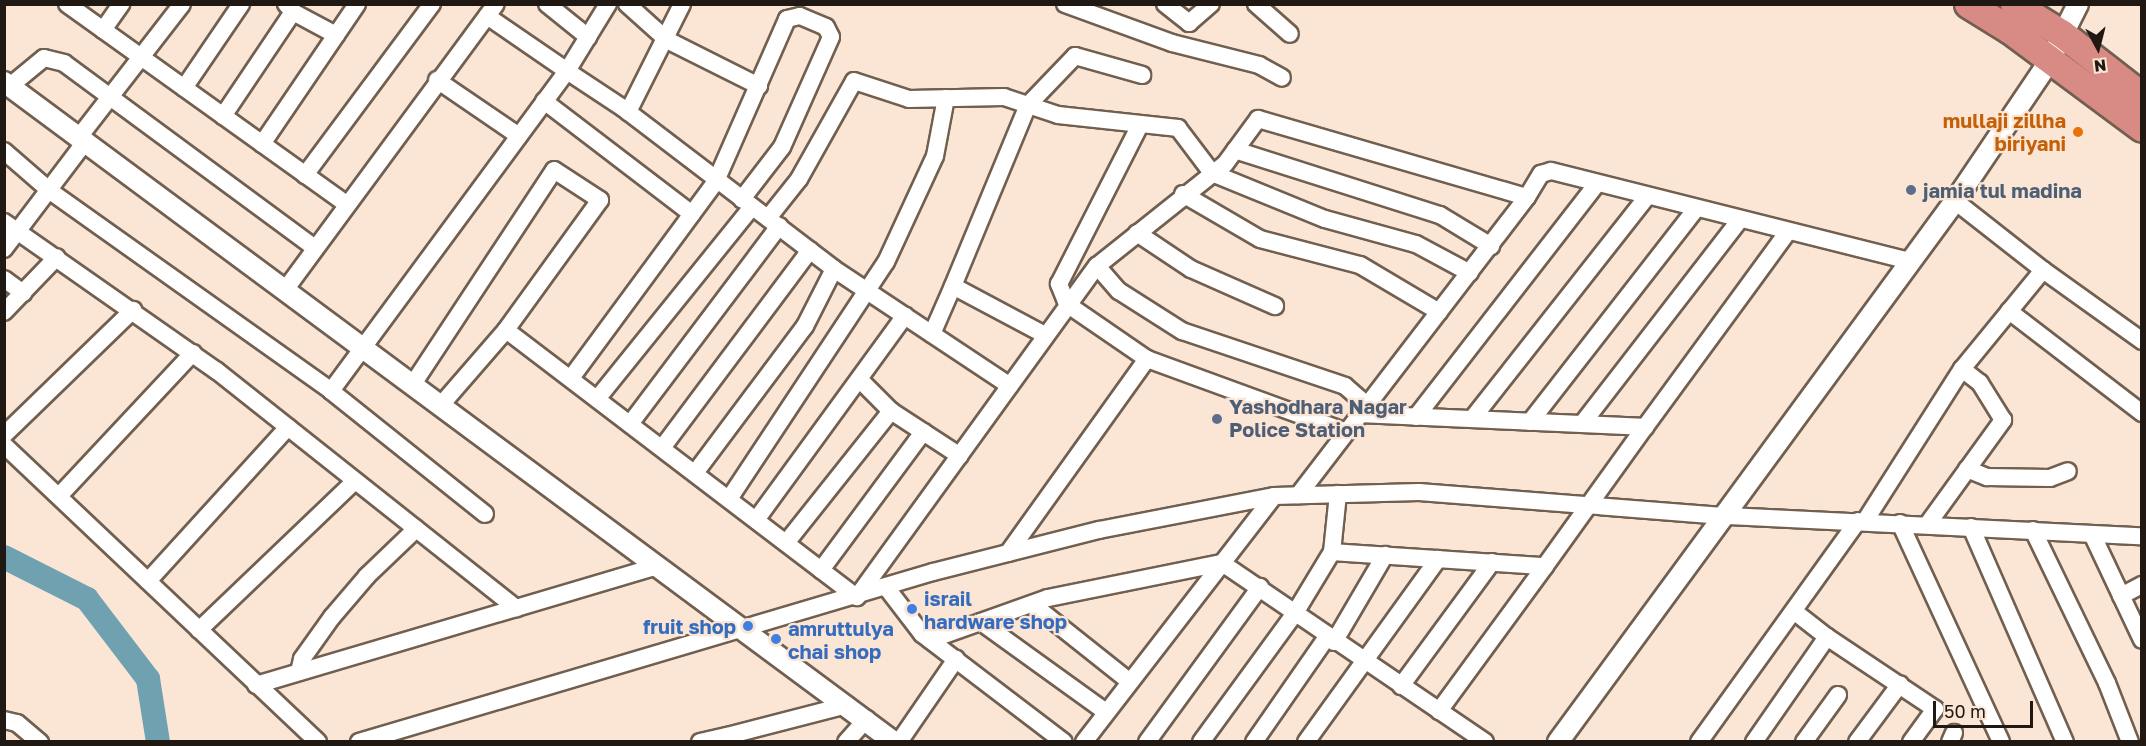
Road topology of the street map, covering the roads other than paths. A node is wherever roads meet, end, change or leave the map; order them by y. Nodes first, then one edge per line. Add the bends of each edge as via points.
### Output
1 (67, 4) edge
2 (121, 4) edge
3 (182, 4) edge
4 (241, 4) edge
5 (357, 4) edge
6 (432, 4) edge
7 (547, 4) edge
8 (608, 4) edge
9 (627, 4) edge
10 (682, 4) edge
11 (1065, 4) edge
12 (1165, 4) edge
13 (1211, 4) edge
14 (1256, 4) edge
15 (1968, 4) edge
16 (2014, 4) edge
17 (2078, 4) edge
18 (290, 8) edge
19 (492, 10) edge
20 (798, 10) edge
21 (103, 30) junction
22 (2061, 33) junction
23 (1290, 34) dead end
24 (336, 35) junction
25 (588, 37) junction
26 (667, 40) junction
27 (141, 57) junction
28 (2050, 60) junction
29 (567, 71) junction
30 (1142, 75) dead end
31 (1282, 78) dead end
32 (437, 80) junction
33 (7, 84) edge
34 (759, 86) junction
35 (184, 88) junction
36 (112, 94) junction
37 (2142, 96) edge
38 (946, 98) junction
39 (544, 101) junction
40 (1028, 105) junction
41 (628, 112) junction
42 (223, 116) junction
43 (1140, 125) junction
44 (2142, 128) edge
45 (519, 136) junction
46 (82, 139) junction
47 (262, 144) junction
48 (1235, 150) junction
49 (4, 151) edge
50 (1212, 173) junction
51 (305, 175) junction
52 (716, 181) junction
53 (1597, 184) junction
54 (50, 191) junction
55 (1183, 194) junction
56 (1527, 197) junction
57 (1647, 197) junction
58 (1955, 201) junction
59 (747, 203) junction
60 (346, 204) junction
61 (1695, 210) junction
62 (692, 214) junction
63 (1739, 221) junction
64 (4, 222) edge
65 (774, 222) junction
66 (20, 233) junction
67 (1137, 233) junction
68 (1787, 233) junction
69 (1491, 246) junction
70 (315, 248) junction
71 (4, 249) edge
72 (810, 250) junction
73 (57, 257) junction
74 (1910, 261) junction
75 (1097, 266) junction
76 (834, 269) junction
77 (2043, 270) junction
78 (1470, 273) junction
79 (4, 279) edge
80 (953, 285) junction
81 (864, 289) junction
82 (285, 290) junction
83 (23, 293) junction
84 (1066, 304) junction
85 (1275, 306) dead end
86 (133, 310) junction
87 (4, 312) edge
88 (1439, 312) junction
89 (2009, 312) junction
90 (905, 316) junction
91 (506, 330) junction
92 (932, 334) junction
93 (1046, 335) junction
94 (2142, 341) edge
95 (361, 346) junction
96 (193, 353) junction
97 (1147, 359) junction
98 (1962, 369) junction
99 (571, 378) junction
100 (859, 379) junction
101 (413, 384) junction
102 (1010, 387) junction
103 (331, 391) junction
104 (597, 399) junction
105 (441, 405) junction
106 (1364, 410) junction
107 (891, 411) junction
108 (2142, 413) edge
109 (1416, 417) junction
110 (1472, 419) junction
111 (1530, 422) junction
112 (630, 424) junction
113 (1582, 424) junction
114 (288, 427) junction
115 (1645, 427) junction
116 (922, 432) junction
117 (1346, 432) junction
118 (4, 435) edge
119 (4, 445) edge
120 (662, 448) junction
121 (960, 456) junction
122 (1967, 469) junction
123 (2068, 471) dead end
124 (695, 473) junction
125 (355, 481) junction
126 (1338, 494) junction
127 (1298, 495) junction
128 (59, 496) junction
129 (1274, 496) junction
130 (729, 500) junction
131 (1585, 505) junction
132 (485, 514) dead end
133 (1726, 516) junction
134 (756, 520) junction
135 (1862, 521) junction
136 (1900, 523) junction
137 (1928, 525) junction
138 (1971, 527) junction
139 (416, 529) junction
140 (2033, 530) junction
141 (2092, 534) junction
142 (2142, 536) edge
143 (786, 543) junction
144 (1332, 552) junction
145 (1008, 553) junction
146 (1385, 555) junction
147 (1438, 559) junction
148 (1492, 562) junction
149 (1222, 564) junction
150 (659, 566) junction
151 (1545, 566) junction
152 (821, 570) junction
153 (148, 581) junction
154 (2142, 585) edge
155 (886, 587) junction
156 (1260, 587) junction
157 (2121, 596) junction
158 (857, 597) junction
159 (1032, 604) junction
160 (516, 608) junction
161 (1795, 612) junction
162 (1295, 613) junction
163 (981, 622) junction
164 (200, 630) junction
165 (745, 630) junction
166 (1827, 637) junction
167 (1331, 639) junction
168 (930, 640) junction
169 (2142, 640) edge
170 (956, 659) junction
171 (1363, 661) junction
172 (299, 672) junction
173 (1130, 682) junction
174 (1899, 684) junction
175 (256, 685) junction
176 (1401, 686) junction
177 (1838, 695) dead end
178 (847, 705) junction
179 (1439, 711) junction
180 (1106, 712) junction
181 (867, 719) junction
182 (4, 720) edge
183 (730, 739) edge
184 (34, 740) edge
185 (318, 741) edge
186 (359, 741) edge
187 (700, 741) edge
188 (846, 741) edge
189 (897, 741) edge
190 (1064, 741) edge
191 (1084, 741) edge
192 (1147, 741) edge
193 (1201, 741) edge
194 (1254, 741) edge
195 (1306, 741) edge
196 (1485, 741) edge
197 (1558, 741) edge
198 (1699, 741) edge
199 (1754, 741) edge
200 (1804, 741) edge
201 (1857, 741) edge
202 (1911, 741) edge
203 (2001, 741) edge
204 (2065, 741) edge
205 (2130, 741) edge

1 - 21 street
2 - 21 street
3 - 27 street
4 - 35 street
5 - 24 street
6 - 51 street
7 - 25 street
8 - 25 street
9 - 26 street
10 - 26 street
11 - 31 street via 1172,43 1259,65
12 - 13 street via 1189,23
14 - 23 street
15 - 28 highway
16 - 22 highway
17 - 22 street
18 - 24 street
18 - 42 street
19 - 29 street
19 - 32 street
20 - 34 street via 787,19
20 - 59 street via 826,27 831,38 782,147
21 - 27 street
22 - 28 street
22 - 37 highway
24 - 47 street
25 - 29 street
26 - 34 street
26 - 41 street
27 - 35 street
27 - 36 street
28 - 44 highway
28 - 58 street
29 - 39 street
29 - 41 street
30 - 40 street via 1075,56
32 - 45 street
32 - 60 street
33 - 36 street via 50,58
33 - 46 street
34 - 52 street
35 - 42 street
36 - 46 street
36 - 70 street
38 - 40 street via 1004,97
38 - 65 street via 909,99 854,81
38 - 81 street via 935,156 886,262
39 - 45 street
39 - 62 street
40 - 43 street via 1058,115
40 - 80 street
41 - 52 street
42 - 47 street
43 - 50 street via 1178,128
43 - 84 street via 1059,284
45 - 95 street
46 - 54 street
46 - 82 street
47 - 51 street
48 - 50 street
48 - 56 street via 1258,119
48 - 69 street via 1440,215
49 - 54 street
50 - 55 street
50 - 78 street via 1325,219 1416,244
51 - 60 street
52 - 59 street
52 - 62 street
53 - 56 street via 1551,171 1541,174
53 - 57 street
53 - 109 street
54 - 66 street
54 - 103 street
55 - 67 street
55 - 88 street via 1260,239 1360,266
56 - 69 street
57 - 61 street
57 - 110 street
58 - 74 street
58 - 77 street
59 - 65 street
59 - 104 street
60 - 70 street
61 - 63 street
61 - 111 street
62 - 99 street
63 - 68 street
63 - 113 street
64 - 66 street
65 - 72 street
65 - 112 street
66 - 71 street
66 - 73 street
67 - 75 street
67 - 85 street via 1191,269
68 - 74 street
68 - 115 street
69 - 78 street
70 - 82 street
72 - 76 street
72 - 120 street
73 - 83 street
73 - 86 street
74 - 133 street
75 - 84 street
75 - 106 street via 1119,291 1182,331 1345,386
76 - 81 street
76 - 124 street via 805,326
77 - 89 street
77 - 94 street
78 - 88 street
79 - 83 street
80 - 92 street
80 - 93 street
81 - 90 street
81 - 130 street
82 - 95 street
83 - 87 street
84 - 93 street
84 - 97 street
86 - 96 street
86 - 118 street
88 - 106 street
89 - 98 street
89 - 108 street
90 - 92 street
90 - 100 street
91 - 99 street
91 - 101 street via 600,200 554,170
91 - 105 street
92 - 102 street
93 - 102 street
95 - 101 street
95 - 103 street
96 - 114 street
96 - 128 street
97 - 117 street
97 - 145 street
98 - 122 street via 1980,383 2003,420
98 - 135 street
99 - 104 street
100 - 107 street
100 - 134 street
101 - 105 street
102 - 121 street
103 - 132 street
104 - 112 street
105 - 150 street
106 - 109 street
106 - 117 street
107 - 116 street
107 - 143 street
109 - 110 street
110 - 111 street
111 - 113 street
112 - 120 street
113 - 115 street
114 - 125 street
114 - 153 street
115 - 131 street
116 - 121 street
116 - 152 street
117 - 127 street
119 - 128 street
120 - 124 street
121 - 158 street
122 - 123 street via 1987,477 2050,478
122 - 137 street
124 - 130 street
125 - 139 street
125 - 164 street
126 - 127 street
126 - 131 street via 1419,492
126 - 144 street
127 - 129 street
128 - 153 street
129 - 145 street via 1099,530
129 - 149 street
130 - 134 street
131 - 133 street
131 - 151 street
133 - 135 street
133 - 197 street
134 - 143 street
135 - 136 street
135 - 161 street
136 - 137 street
136 - 203 street
137 - 138 street
138 - 140 street
138 - 204 street
139 - 160 street
139 - 172 street via 332,617 302,659
140 - 141 street
140 - 205 street via 2107,683
141 - 142 street
141 - 157 street
143 - 152 street
144 - 146 street
144 - 162 street
145 - 155 street
146 - 147 street
146 - 167 street
147 - 148 street
147 - 171 street
148 - 151 street
148 - 176 street
149 - 156 street
149 - 159 street
149 - 173 street
150 - 160 street
150 - 165 street
151 - 179 street
152 - 158 street
153 - 164 street
154 - 157 street
155 - 158 street
155 - 168 street
156 - 162 street
156 - 192 street
157 - 169 street
158 - 165 street
159 - 163 street
159 - 173 street
160 - 172 street
161 - 166 street
161 - 198 street
162 - 167 street
162 - 193 street
163 - 168 street
163 - 180 street
164 - 175 street
165 - 178 street
165 - 186 street
166 - 174 street
166 - 199 street
167 - 171 street
167 - 194 street
168 - 170 street
170 - 189 street
170 - 190 street
171 - 176 street
171 - 195 street
172 - 175 street
173 - 180 street
174 - 201 street
174 - 202 street via 1935,709
175 - 185 street
176 - 179 street
177 - 200 street
178 - 181 street
178 - 183 street
179 - 196 street
180 - 191 street
181 - 188 street
181 - 189 street
182 - 184 street
183 - 187 street

